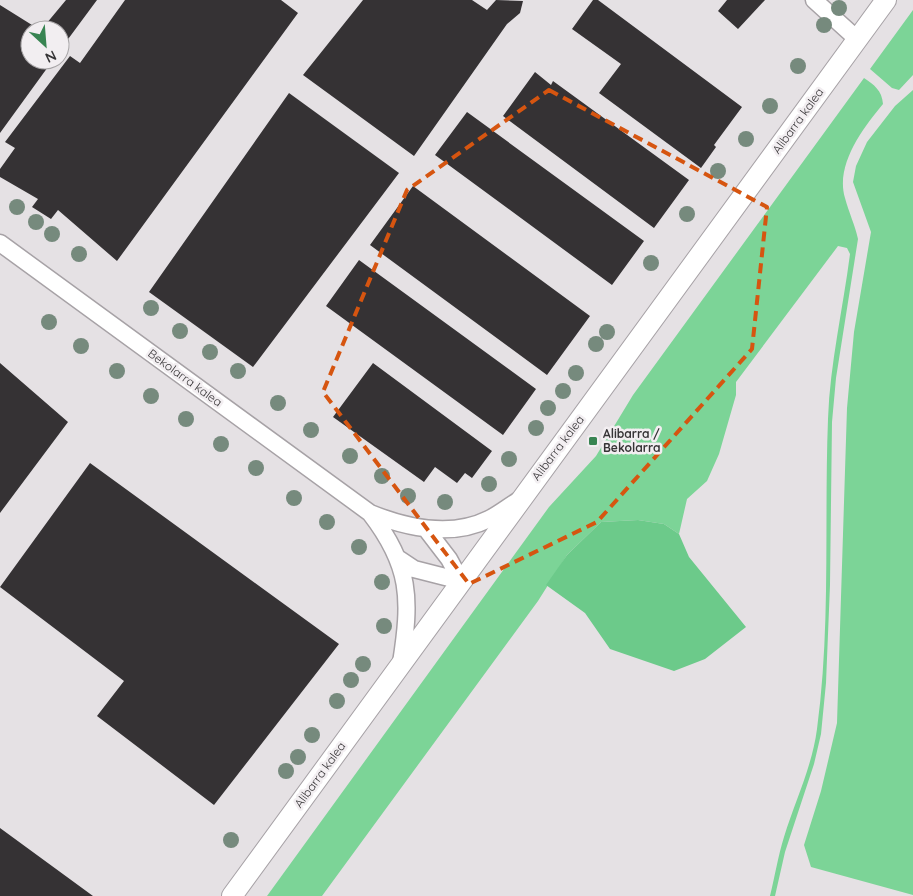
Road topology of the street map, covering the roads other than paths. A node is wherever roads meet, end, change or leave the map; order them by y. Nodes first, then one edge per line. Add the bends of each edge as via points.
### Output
1 (814, 0) edge
2 (886, 0) edge
3 (857, 40) junction
4 (0, 243) edge
5 (520, 499) junction
6 (370, 513) junction
7 (426, 529) junction
8 (399, 559) junction
9 (461, 581) junction
10 (401, 663) junction
11 (232, 896) edge

1 - 3 street
2 - 3 street, Alibarra kalea
3 - 5 street, Alibarra kalea
4 - 6 street, Bekolarra kalea
5 - 7 street, Bekolarra kalea via 489,519 465,527
5 - 9 street, Alibarra kalea
6 - 7 street, Bekolarra kalea via 401,525
6 - 8 street, Bekolarra kalea
7 - 9 street
8 - 9 street via 414,570
8 - 10 street, Bekolarra kalea via 406,586 408,621
9 - 10 street, Alibarra kalea
10 - 11 street, Alibarra kalea

